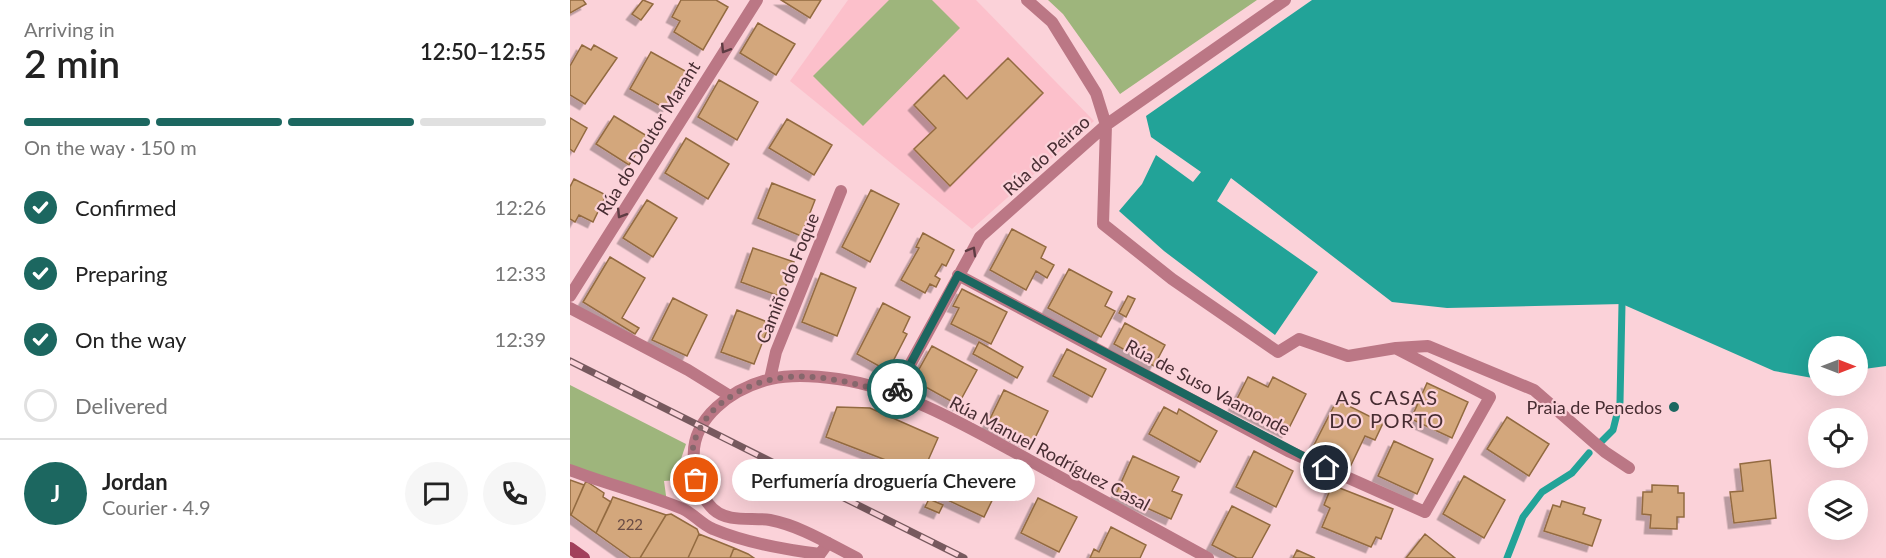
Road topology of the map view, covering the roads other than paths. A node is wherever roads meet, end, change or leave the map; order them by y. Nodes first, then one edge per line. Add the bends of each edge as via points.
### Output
1 (757, 0) edge
2 (1027, 0) edge
3 (1285, 0) edge
4 (1106, 125) junction
5 (842, 191) dead end
6 (958, 275) junction
7 (570, 296) edge
8 (570, 308) edge
9 (1396, 348) junction
10 (770, 379) junction
11 (894, 394) junction
12 (730, 396) junction
13 (1629, 468) dead end
14 (570, 471) edge
15 (828, 543) junction
16 (570, 548) edge
17 (812, 556) edge
18 (584, 558) edge
19 (857, 558) edge
20 (1208, 558) edge

1 -> 7 street, Rúa do Doutor Marant
2 - 4 street via 1052,22 1096,93
3 - 4 street, Rúa do Peirao
6 -> 4 street, Rúa do Peirao via 980,237
4 - 9 street via 1102,224 1172,279 1278,352 1299,339 1348,356
5 - 10 street, Camiño do Foque via 776,352
6 - 9 street, Rúa de Suso Vaamonde via 1288,451 1425,512 1490,397
6 - 11 street, Rúa do Peirao
8 - 12 street
9 - 13 street via 1428,346 1534,390
10 - 11 street, Rúa Manuel Rodríguez Casal via 840,379
10 - 12 street, Rúa Manuel Rodríguez Casal
11 - 20 street, Rúa Manuel Rodríguez Casal via 970,428
12 - 15 street, Rúa Manuel Rodríguez Casal via 708,414 693,447 696,480 703,497 715,512 732,518 770,520
14 - 17 street via 686,510 711,528 738,539
15 - 17 street via 820,554
15 - 19 street, Rúa Manuel Rodríguez Casal
16 - 18 main road

